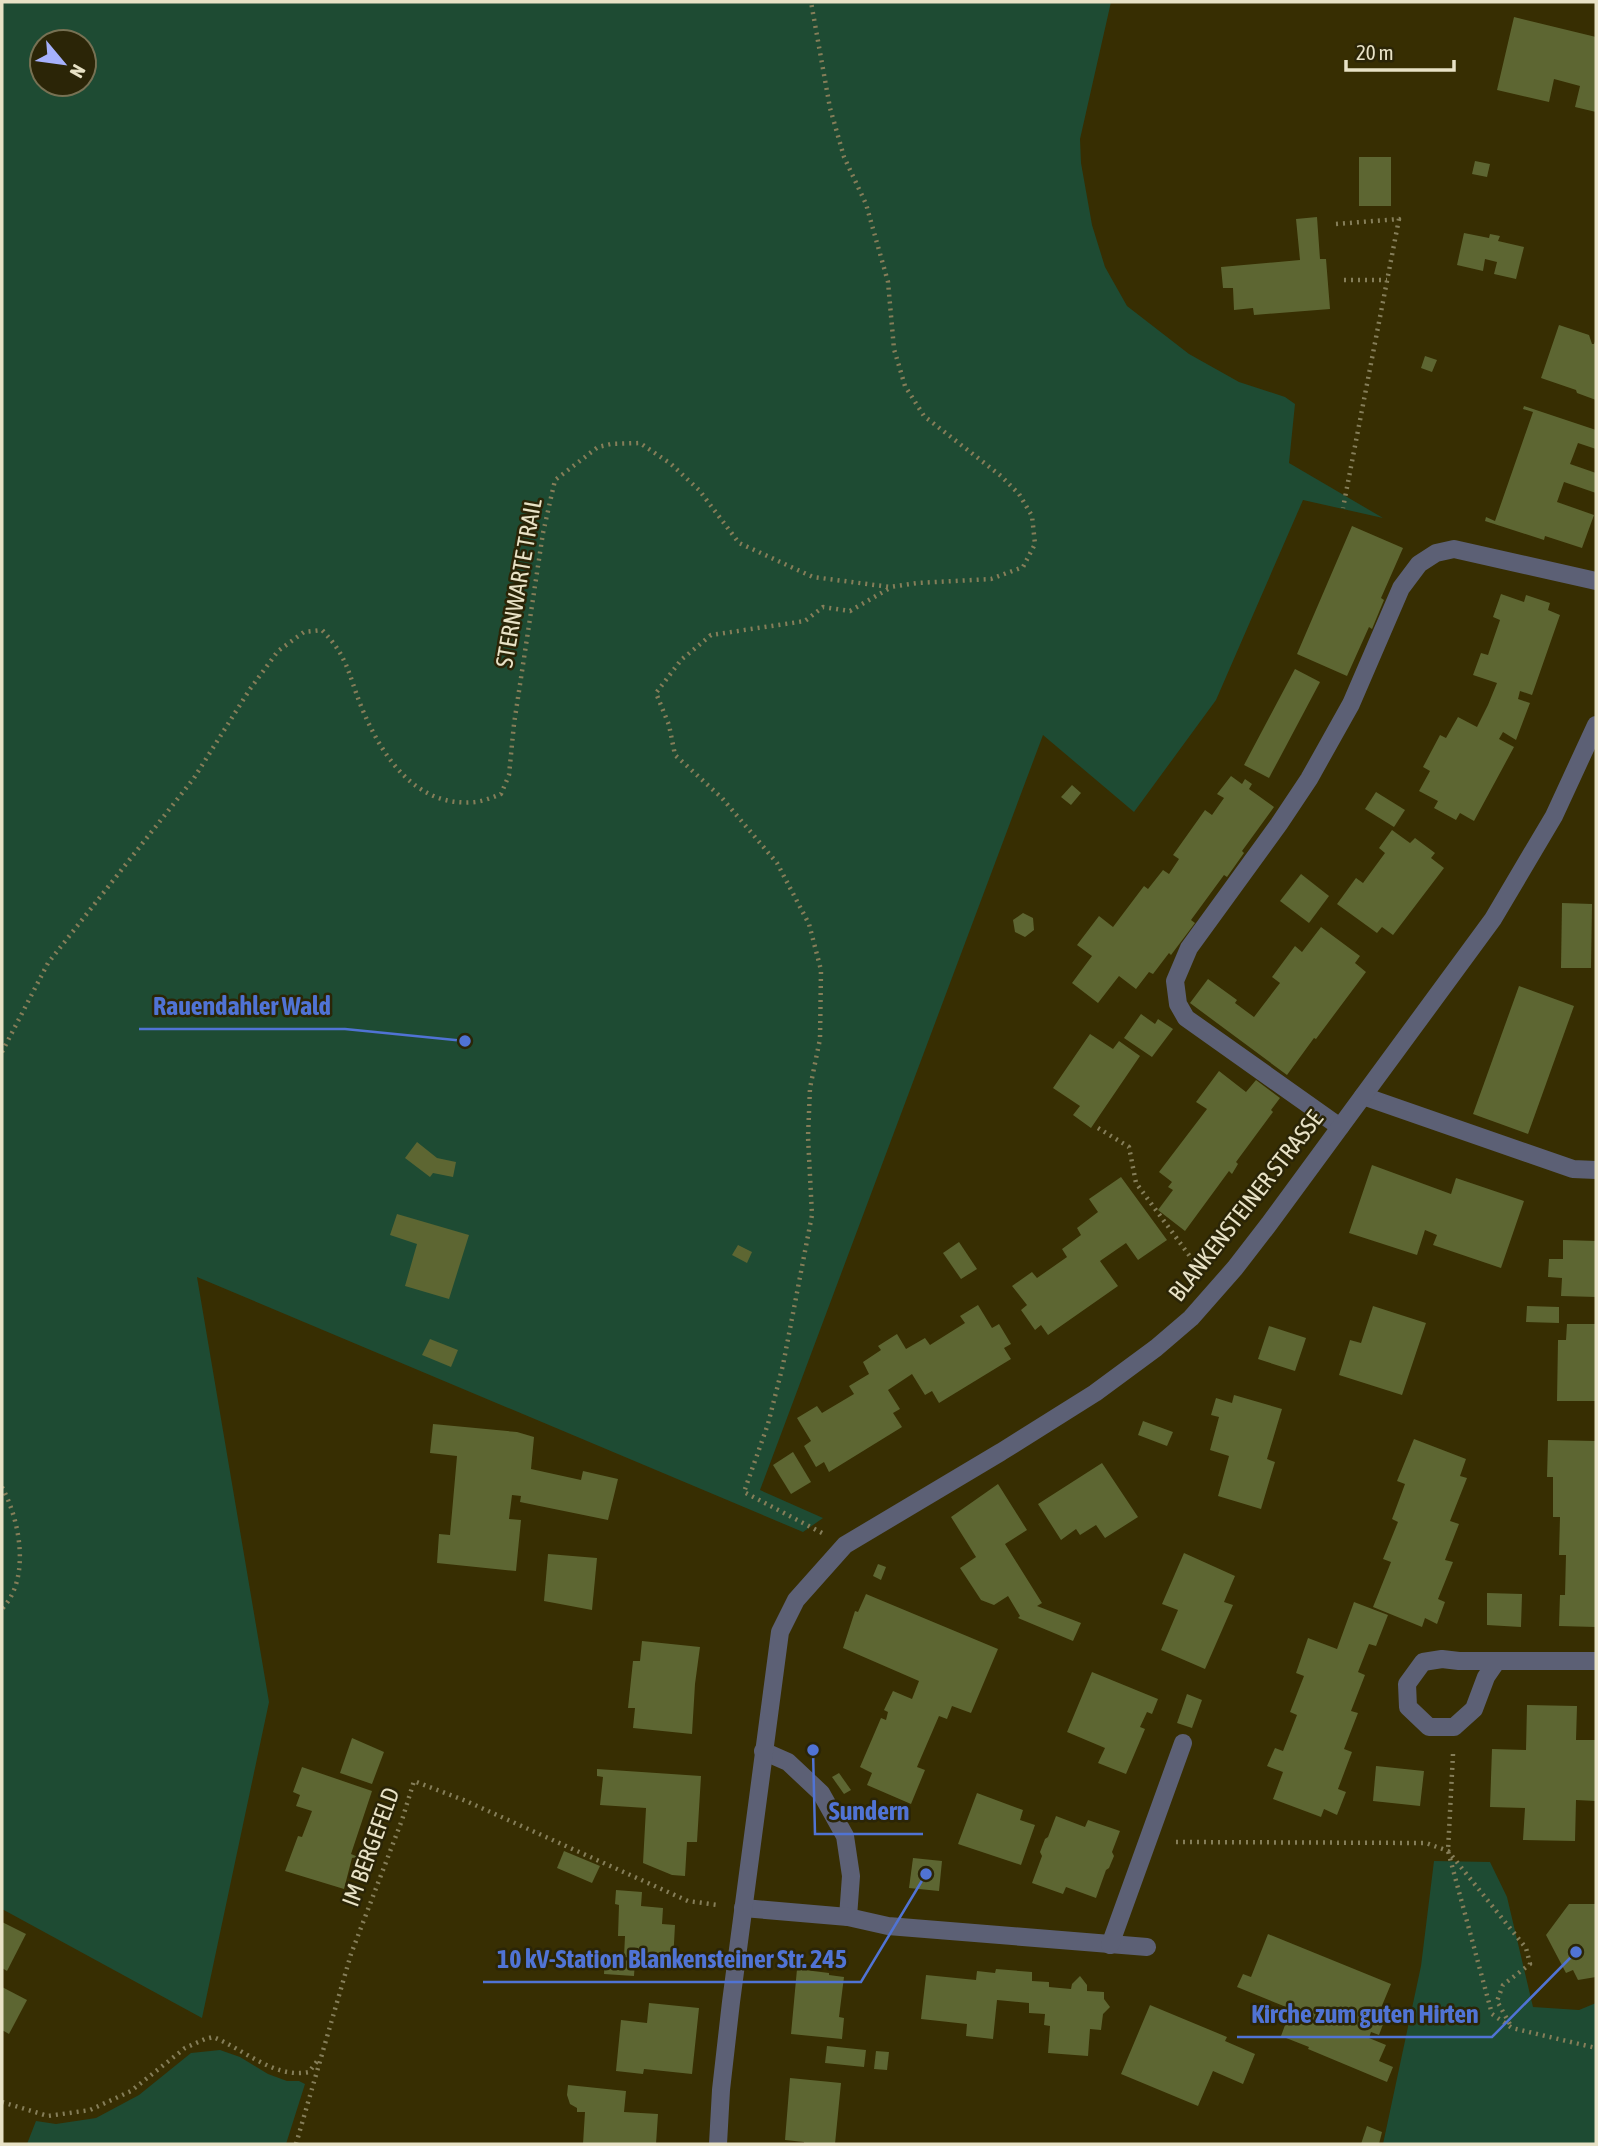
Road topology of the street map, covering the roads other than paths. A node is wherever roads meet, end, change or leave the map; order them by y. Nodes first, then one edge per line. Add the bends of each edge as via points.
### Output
1 (1596, 581) edge
2 (1596, 725) edge
3 (1363, 1096) junction
4 (1340, 1127) junction
5 (1596, 1170) edge
6 (1497, 1661) junction
7 (1596, 1661) edge
8 (1183, 1743) dead end
9 (763, 1751) junction
10 (743, 1908) junction
11 (848, 1917) junction
12 (1110, 1945) junction
13 (1147, 1947) dead end
14 (718, 2144) edge

1 - 4 street via 1454,549 1436,553 1419,565 1401,588 1351,705 1309,779 1189,948 1174,981 1186,1018
2 - 3 street, BLANKENSTEINER STRASSE via 1554,816 1493,919
3 - 4 street, BLANKENSTEINER STRASSE
3 - 5 street via 1573,1169
4 - 9 street, BLANKENSTEINER STRASSE via 1261,1235 1191,1318 1165,1341 1105,1386 845,1545 796,1600 780,1632
6 - 6 street via 1423,1662 1407,1684 1408,1707 1429,1727 1454,1727 1474,1709
6 - 7 street
8 - 12 street
9 - 10 street, BLANKENSTEINER STRASSE
9 - 11 street via 788,1762 821,1793 845,1836 851,1876
10 - 11 street
10 - 14 street, BLANKENSTEINER STRASSE
11 - 12 street via 888,1926
12 - 13 street

